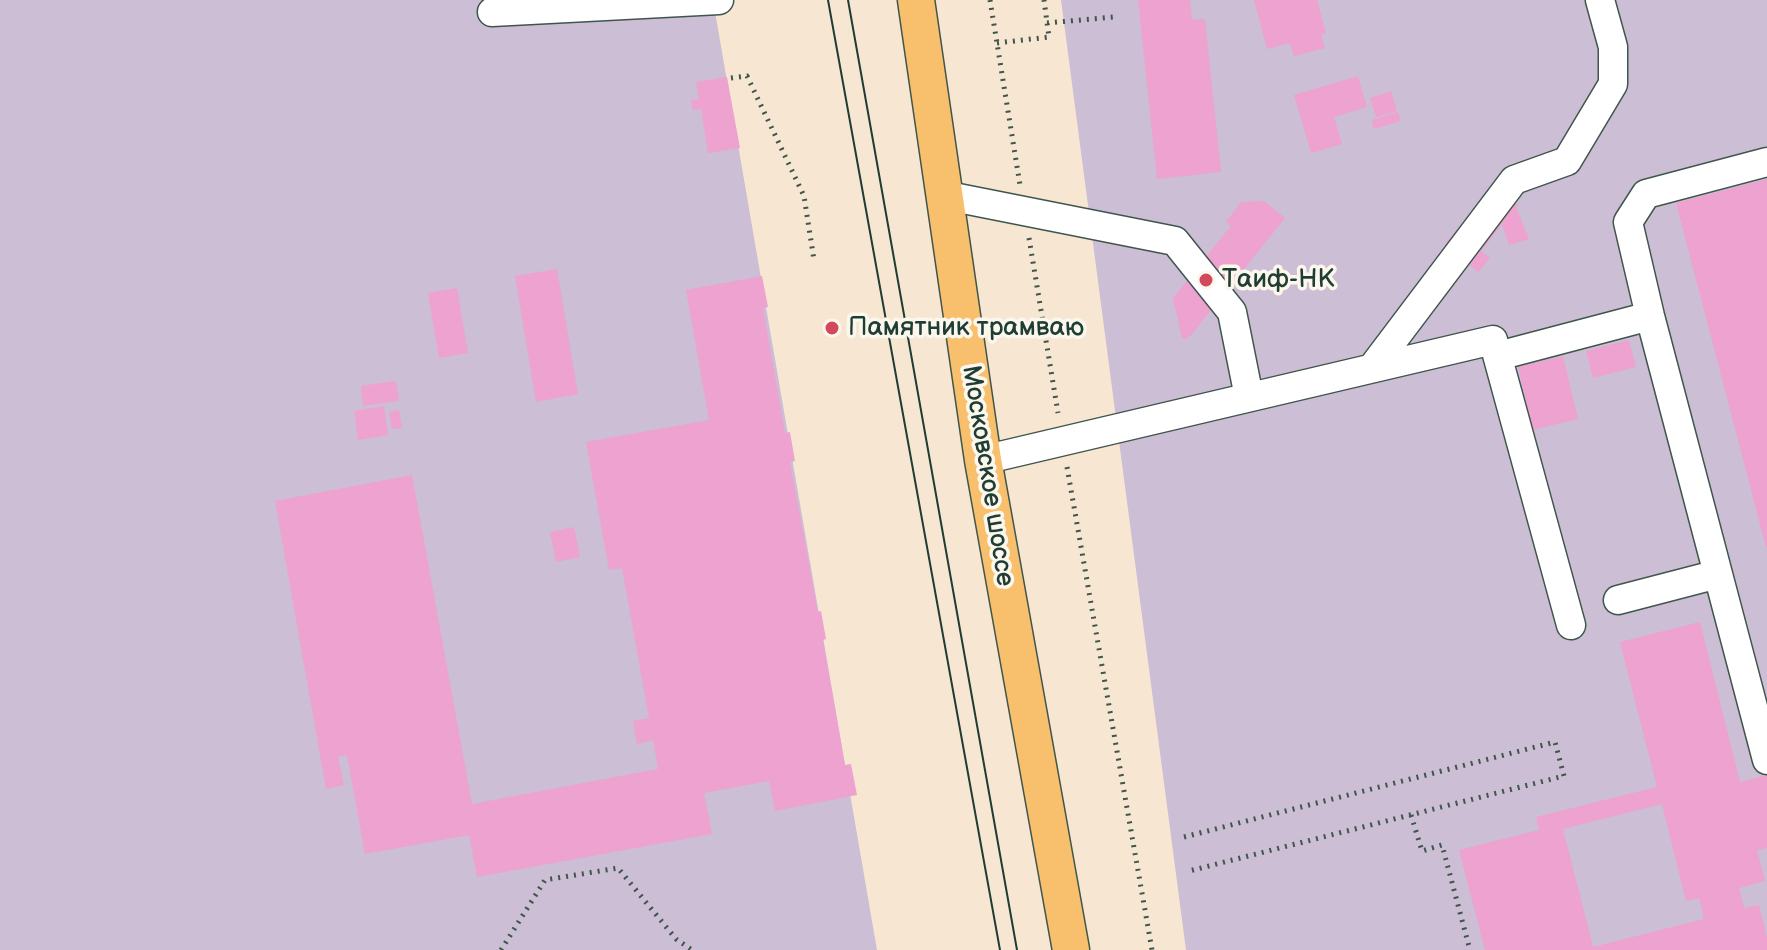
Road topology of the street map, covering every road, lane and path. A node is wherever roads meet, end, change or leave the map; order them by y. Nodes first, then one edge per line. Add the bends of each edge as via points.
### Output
1 (719, 0) edge
2 (916, 0) edge
3 (990, 0) edge
4 (1044, 0) edge
5 (1600, 0) edge
6 (492, 12) dead end
7 (1114, 17) dead end
8 (1047, 23) junction
9 (997, 43) junction
10 (731, 78) dead end
11 (1767, 162) edge
12 (943, 195) junction
13 (1024, 211) junction
14 (814, 260) dead end
15 (1650, 316) junction
16 (1498, 356) junction
17 (1372, 368) junction
18 (1249, 397) junction
19 (1062, 441) junction
20 (983, 460) junction
21 (1718, 574) junction
22 (1618, 600) dead end
23 (1571, 625) dead end
24 (1767, 760) edge
25 (1411, 815) junction
26 (1184, 837) dead end
27 (1189, 871) dead end
28 (501, 950) edge
29 (692, 950) edge
30 (1071, 950) edge
31 (1152, 950) edge
32 (1470, 950) edge

1 - 6 lane
2 - 12 main road, Московское шоссе
3 - 9 path
4 - 8 path
5 - 17 lane via 1613,47 1613,84 1567,161 1514,180
7 - 8 path
8 - 9 path via 1049,37
9 - 13 path
10 - 14 path via 747,76 804,196
11 - 15 lane via 1646,194 1628,222
12 - 13 lane
12 - 20 main road, Московское шоссе
13 - 18 lane via 1175,241 1232,312
13 - 19 path
15 - 16 lane
15 - 21 lane
16 - 17 lane via 1493,340
16 - 23 lane
17 - 18 lane
18 - 19 lane
19 - 20 lane
19 - 31 path
20 - 30 main road, Московское шоссе
21 - 22 lane
21 - 24 lane
25 - 26 path via 1564,776 1555,742
25 - 27 path
25 - 32 path via 1422,851 1442,845
28 - 29 path via 545,880 618,868 676,939

